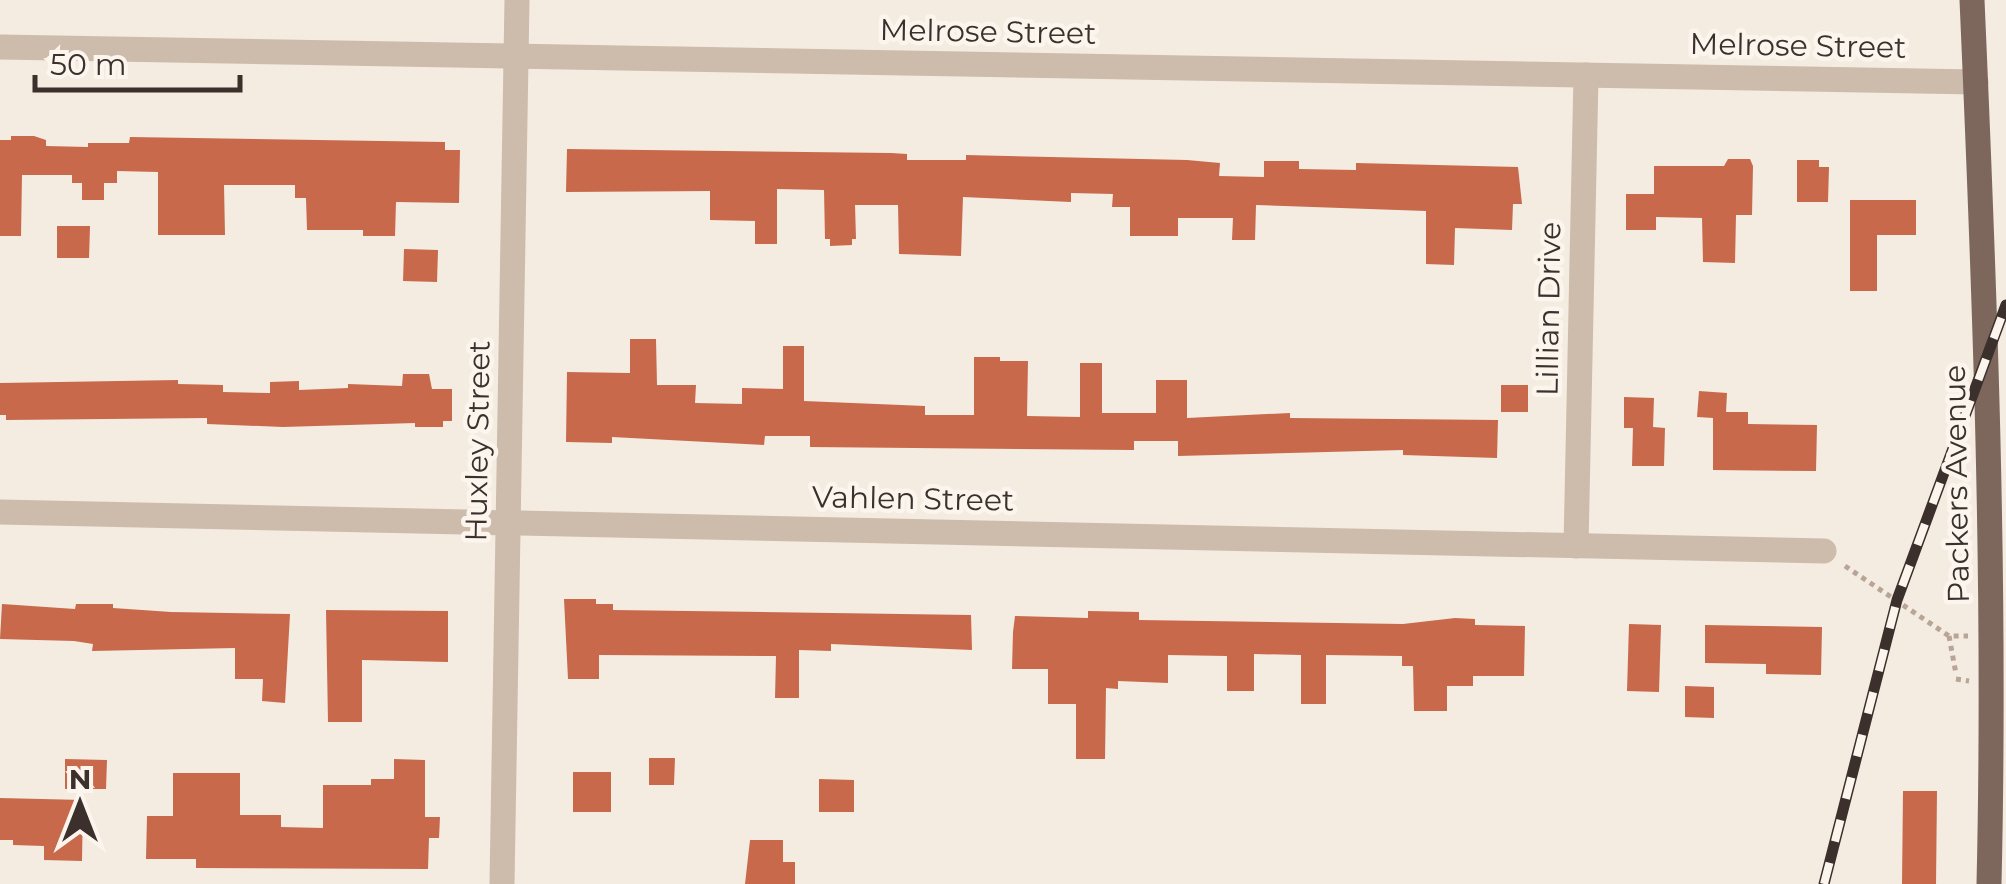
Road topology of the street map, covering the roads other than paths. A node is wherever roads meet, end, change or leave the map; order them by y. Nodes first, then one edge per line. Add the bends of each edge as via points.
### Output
1 (517, 0) edge
2 (1972, 0) edge
3 (0, 47) edge
4 (517, 56) junction
5 (1586, 75) junction
6 (1976, 82) junction
7 (0, 512) edge
8 (509, 523) junction
9 (1576, 546) junction
10 (1824, 551) road end
11 (2000, 702) edge
12 (1999, 763) edge
13 (502, 884) edge
14 (1989, 884) edge

1 - 4 street, Huxley Street
2 - 6 main road, Packers Avenue
3 - 4 street, Melrose Street
4 - 5 street, Melrose Street
4 - 8 street, Huxley Street
5 - 6 street, Melrose Street
5 - 9 street, Lillian Drive
6 - 11 main road, Packers Avenue
7 - 8 street, Vahlen Street
8 - 9 street, Vahlen Street
8 - 13 street, Huxley Street
9 - 10 street, Vahlen Street
11 - 12 main road, Packers Avenue
12 - 14 main road, Packers Avenue

